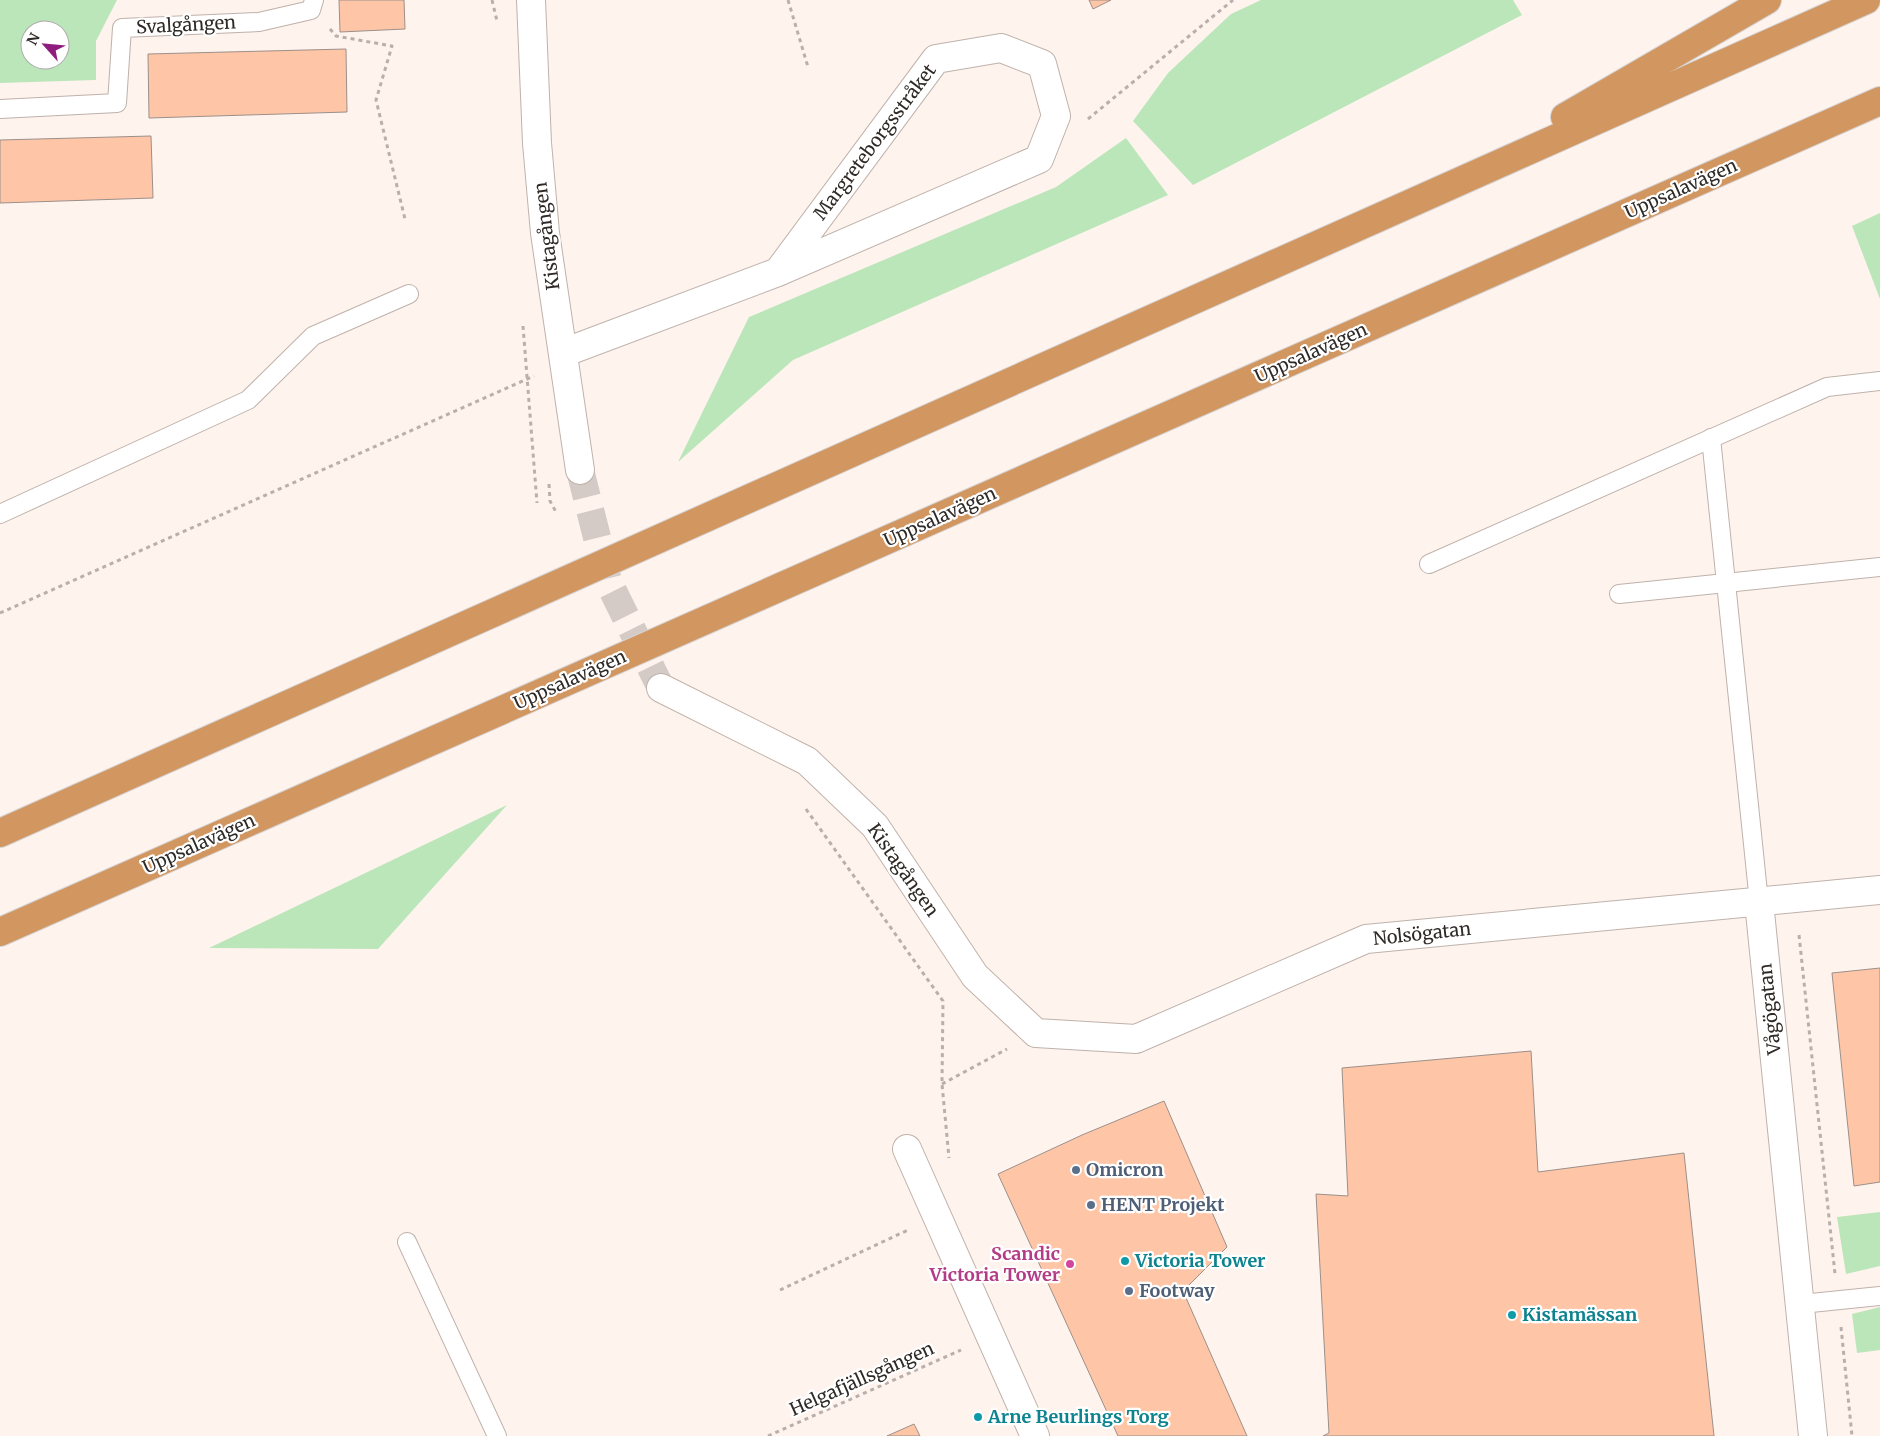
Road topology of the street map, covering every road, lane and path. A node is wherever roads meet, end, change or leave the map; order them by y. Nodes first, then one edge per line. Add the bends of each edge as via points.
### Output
1 (314, 0) edge
2 (531, 0) edge
3 (788, 0) edge
4 (1233, 0) edge
5 (1767, 0) edge
6 (1866, 0) edge
7 (336, 36) dead end
8 (808, 67) dead end
9 (1880, 101) edge
10 (0, 109) edge
11 (1084, 123) dead end
12 (1440, 189) junction
13 (405, 219) dead end
14 (778, 272) junction
15 (410, 294) dead end
16 (563, 353) junction
17 (542, 374) dead end
18 (1880, 381) edge
19 (1711, 438) junction
20 (580, 470) tunnel mouth
21 (0, 514) edge
22 (1429, 564) dead end
23 (1880, 567) edge
24 (1725, 583) junction
25 (1619, 594) dead end
26 (0, 614) edge
27 (661, 688) tunnel mouth
28 (805, 806) dead end
29 (0, 833) edge
30 (1880, 890) edge
31 (1759, 902) junction
32 (0, 932) edge
33 (1799, 935) dead end
34 (943, 1001) dead end
35 (1036, 1033) junction
36 (942, 1084) dead end
37 (907, 1149) dead end
38 (908, 1230) dead end
39 (407, 1242) dead end
40 (780, 1290) dead end
41 (1880, 1296) edge
42 (1838, 1301) junction
43 (1801, 1304) junction
44 (966, 1348) dead end
45 (497, 1436) edge
46 (768, 1436) edge
47 (1035, 1436) edge
48 (1813, 1436) edge
49 (1852, 1436) edge

1 - 10 lane, Svalgången via 310,10 259,22 122,28 117,103
2 - 16 street, Kistagången via 537,143 545,233
3 - 8 path
4 - 11 path
5 - 12 highway
6 - 12 highway
7 - 13 path via 392,46 376,100
9 - 32 highway, Uppsalavägen
12 - 29 highway
14 - 14 street, Margreteborgsstråket via 1039,159 1056,116 1042,64 1001,48 936,59
14 - 16 street, Margreteborgsstråket
15 - 21 lane via 314,336 248,400
16 - 20 street, Kistagången
17 - 26 path
18 - 19 lane via 1827,387
19 - 22 lane
19 - 24 lane, Vågögatan
23 - 24 lane
24 - 25 lane
24 - 31 lane, Vågögatan
27 - 35 street, Kistagången via 807,761 875,826 975,976
28 - 34 path
30 - 31 street, Nolsögatan
31 - 35 street, Nolsögatan via 1366,939 1136,1039
31 - 43 street, Vågögatan
33 - 42 path
35 - 36 path
37 - 47 street
38 - 40 path
39 - 45 lane
41 - 42 lane
42 - 43 lane
42 - 49 path
43 - 48 street, Vågögatan
44 - 46 path, Helgafjällsgången

